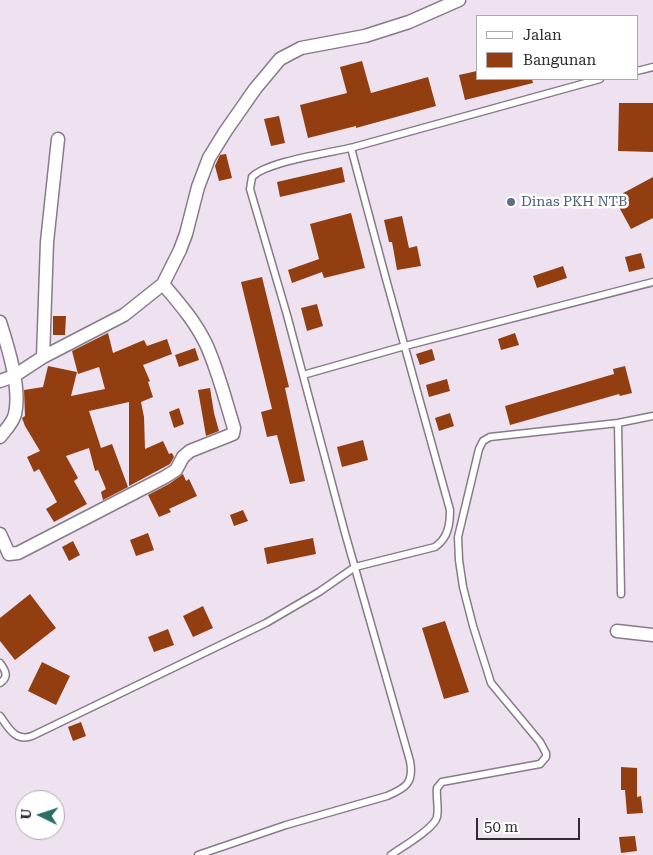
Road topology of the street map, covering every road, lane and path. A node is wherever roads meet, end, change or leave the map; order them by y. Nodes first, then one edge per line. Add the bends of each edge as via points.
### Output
1 (459, 0) edge
2 (653, 67) edge
3 (638, 71) edge
4 (596, 80) edge
5 (58, 139) dead end
6 (351, 148) junction
7 (653, 282) edge
8 (163, 284) junction
9 (0, 322) edge
10 (405, 346) junction
11 (43, 357) junction
12 (303, 375) junction
13 (14, 376) junction
14 (0, 382) edge
15 (653, 416) edge
16 (618, 423) junction
17 (0, 437) edge
18 (0, 534) edge
19 (355, 567) junction
20 (621, 594) dead end
21 (617, 631) dead end
22 (653, 635) edge
23 (0, 663) edge
24 (0, 683) edge
25 (1, 718) edge
26 (198, 855) edge
27 (391, 855) edge

1 - 8 street via 409,22 365,36 301,48 280,59 255,89 208,158 186,234
2 - 3 lane
4 - 6 lane
5 - 11 street via 47,242
6 - 10 lane
6 - 12 lane via 263,169 251,180 250,189
7 - 10 lane
8 - 11 street via 124,315
8 - 18 street via 188,314 205,342 216,368 233,434 190,451 182,457 176,470 166,477 18,553 9,554
9 - 13 street
10 - 12 lane
10 - 19 lane via 450,510 449,526 444,539 435,547
11 - 13 street
12 - 19 lane
13 - 14 street
13 - 17 street via 15,414
15 - 16 lane
16 - 20 lane
16 - 27 lane via 490,437 481,444 458,537 463,587 491,683 540,742 546,757 540,764 442,782 437,788 436,820
19 - 25 lane via 266,624 32,736 17,737
19 - 26 lane via 410,761 409,781 402,789 387,796
21 - 22 street
23 - 24 lane via 6,670

